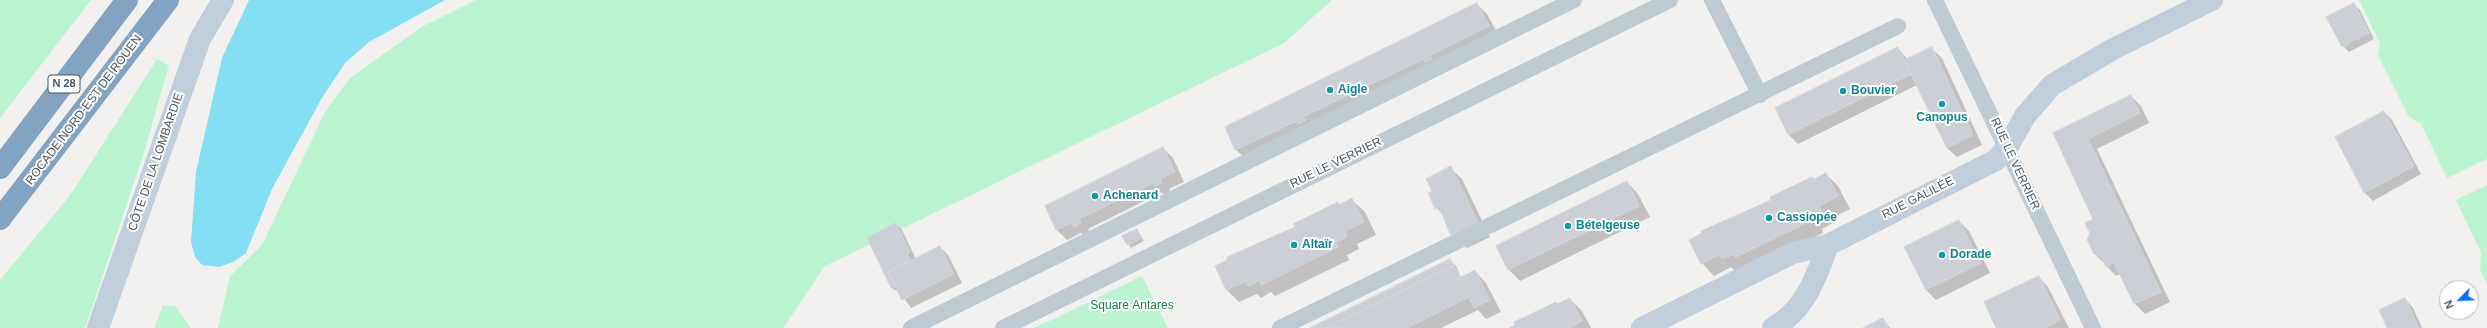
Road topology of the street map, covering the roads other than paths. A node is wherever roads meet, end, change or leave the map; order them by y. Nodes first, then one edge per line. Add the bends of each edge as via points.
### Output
1 (127, 0) edge
2 (168, 0) edge
3 (223, 0) edge
4 (1574, 0) edge
5 (1670, 0) edge
6 (1712, 0) edge
7 (1935, 0) edge
8 (2212, 0) edge
9 (1898, 26) dead end
10 (1760, 95) junction
11 (2007, 148) junction
12 (0, 168) edge
13 (0, 219) edge
14 (1828, 245) junction
15 (98, 328) edge
16 (912, 328) edge
17 (1003, 328) edge
18 (1280, 328) edge
19 (1642, 328) edge
20 (1773, 328) edge
21 (2093, 328) edge

1 - 12 highway, N 28
2 - 13 highway, ROCADE NORD-EST DE ROUEN / N 28
3 - 15 street, CÔTE DE LA LOMBARDIE via 200,39
4 - 16 street
5 - 17 street, RUE LE VERRIER
6 - 10 street
7 - 11 street, RUE LE VERRIER
8 - 11 street, RUE GALILÉE via 2113,49 2052,85 2025,116
9 - 10 street
10 - 18 street
11 - 14 street, RUE GALILÉE via 1996,160
11 - 21 street, RUE LE VERRIER
14 - 19 street, RUE GALILÉE via 1793,253
14 - 20 street via 1815,280 1800,306 1789,320

